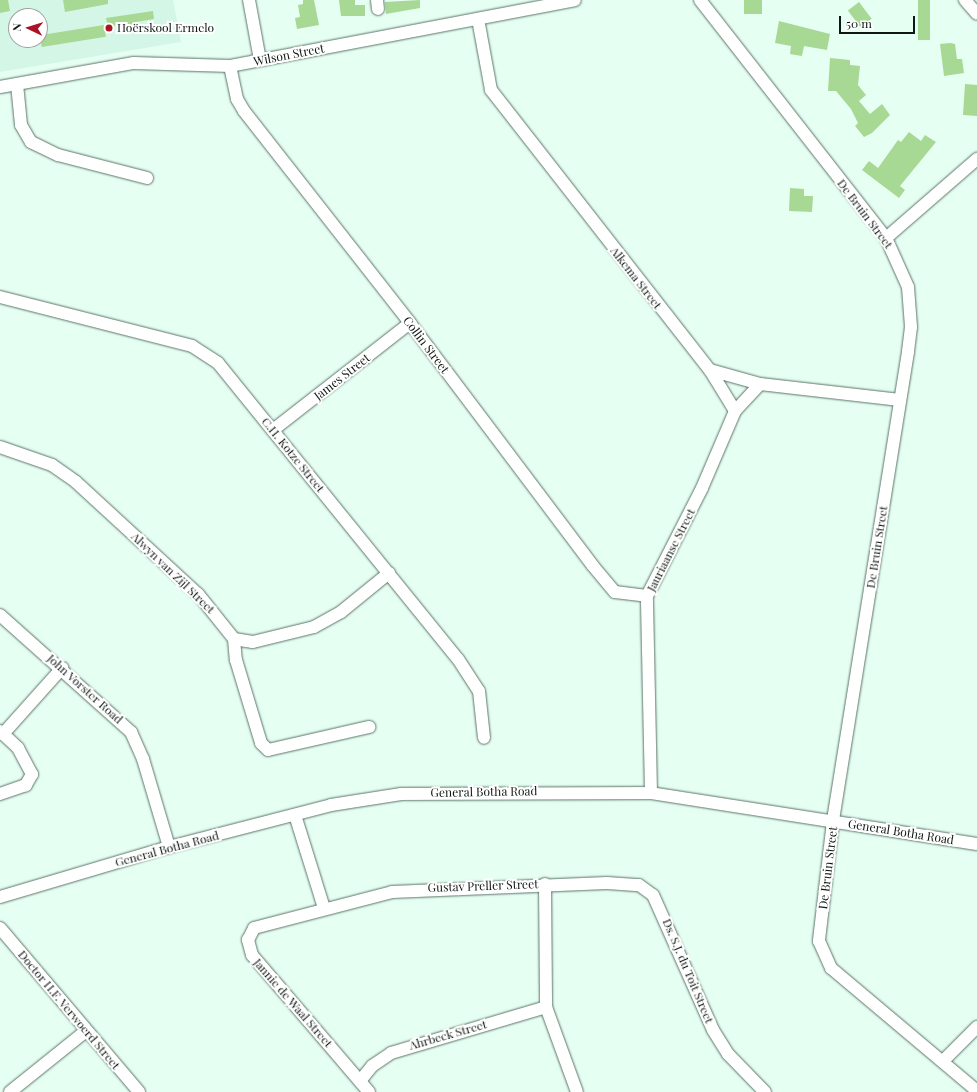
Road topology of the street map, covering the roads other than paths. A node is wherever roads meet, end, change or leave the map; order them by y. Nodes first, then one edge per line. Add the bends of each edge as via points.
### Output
1 (249, 0) edge
2 (575, 0) edge
3 (700, 0) edge
4 (966, 0) edge
5 (977, 14) edge
6 (478, 18) junction
7 (260, 60) junction
8 (230, 66) junction
9 (17, 84) junction
10 (0, 87) edge
11 (977, 159) edge
12 (147, 178) dead end
13 (886, 238) junction
14 (0, 297) edge
15 (410, 323) junction
16 (710, 370) junction
17 (760, 384) junction
18 (900, 400) junction
19 (735, 411) junction
20 (273, 430) junction
21 (0, 447) edge
22 (389, 573) junction
23 (647, 596) junction
24 (0, 615) edge
25 (234, 639) junction
26 (62, 668) junction
27 (368, 727) dead end
28 (2, 732) edge
29 (484, 738) dead end
30 (651, 793) junction
31 (0, 794) edge
32 (295, 815) junction
33 (833, 821) junction
34 (977, 844) edge
35 (169, 847) junction
36 (545, 884) junction
37 (643, 886) joint
38 (0, 897) edge
39 (324, 908) junction
40 (0, 928) edge
41 (546, 1007) junction
42 (977, 1027) edge
43 (86, 1031) junction
44 (944, 1060) junction
45 (360, 1081) junction
46 (977, 1091) edge
47 (10, 1092) edge
48 (139, 1092) edge
49 (369, 1092) edge
50 (577, 1092) edge
51 (765, 1092) edge

1 - 7 street
2 - 6 street, Wilson Street
3 - 13 street, De Bruin Street
4 - 5 street
6 - 7 street, Wilson Street
6 - 16 street, Alkema Street via 485,72 494,94
7 - 8 street, Wilson Street
8 - 9 street, Wilson Street via 134,63
8 - 15 street, Collin Street via 237,99 244,111
9 - 10 street, Wilson Street
9 - 12 street via 21,125 31,142 58,155
11 - 13 street
13 - 18 street, De Bruin Street via 908,287 911,306
14 - 20 street, C.H. Kotze Street via 192,346 218,363
15 - 20 street, James Street
15 - 23 street, Collin Street via 610,588 620,594
16 - 17 street
16 - 19 street
17 - 18 street
17 - 19 street, Jauriaanse Street
18 - 33 street, De Bruin Street
19 - 23 street, Jauriaanse Street via 702,488
20 - 22 street, C.H. Kotze Street
21 - 25 street, Alwyn van Zijl Street via 52,465 76,482 198,594
22 - 25 street via 341,612 314,627 260,641
22 - 29 street, C.H. Kotze Street via 473,680 479,691
23 - 30 street, Jauriaanse Street
24 - 26 street, John Vorster Road
25 - 27 street via 236,660 261,743 268,750
26 - 28 street
26 - 35 street, John Vorster Road via 131,732 143,759
28 - 31 street via 29,764 32,774 26,785
30 - 32 street, General Botha Road via 401,794 361,798
30 - 33 street, General Botha Road
32 - 35 street, General Botha Road
32 - 39 street
33 - 34 street, General Botha Road
33 - 44 street, De Bruin Street via 820,941 825,960
35 - 38 street, General Botha Road
36 - 37 street, Gustav Preller Street
36 - 39 street, Gustav Preller Street via 392,892
36 - 41 street
37 - 51 street, Ds. S.J. du Toit Street via 663,913 713,1030 728,1054
39 - 45 street, Jannie de Waal Street via 254,928 249,949
40 - 43 street, Doctor H.F. Verwoerd Street
41 - 45 street, Ahrbeck Street via 391,1053 372,1066
41 - 50 street
42 - 44 street
43 - 47 street
43 - 48 street, Doctor H.F. Verwoerd Street
44 - 46 street, De Bruin Street
45 - 49 street, Jannie de Waal Street

